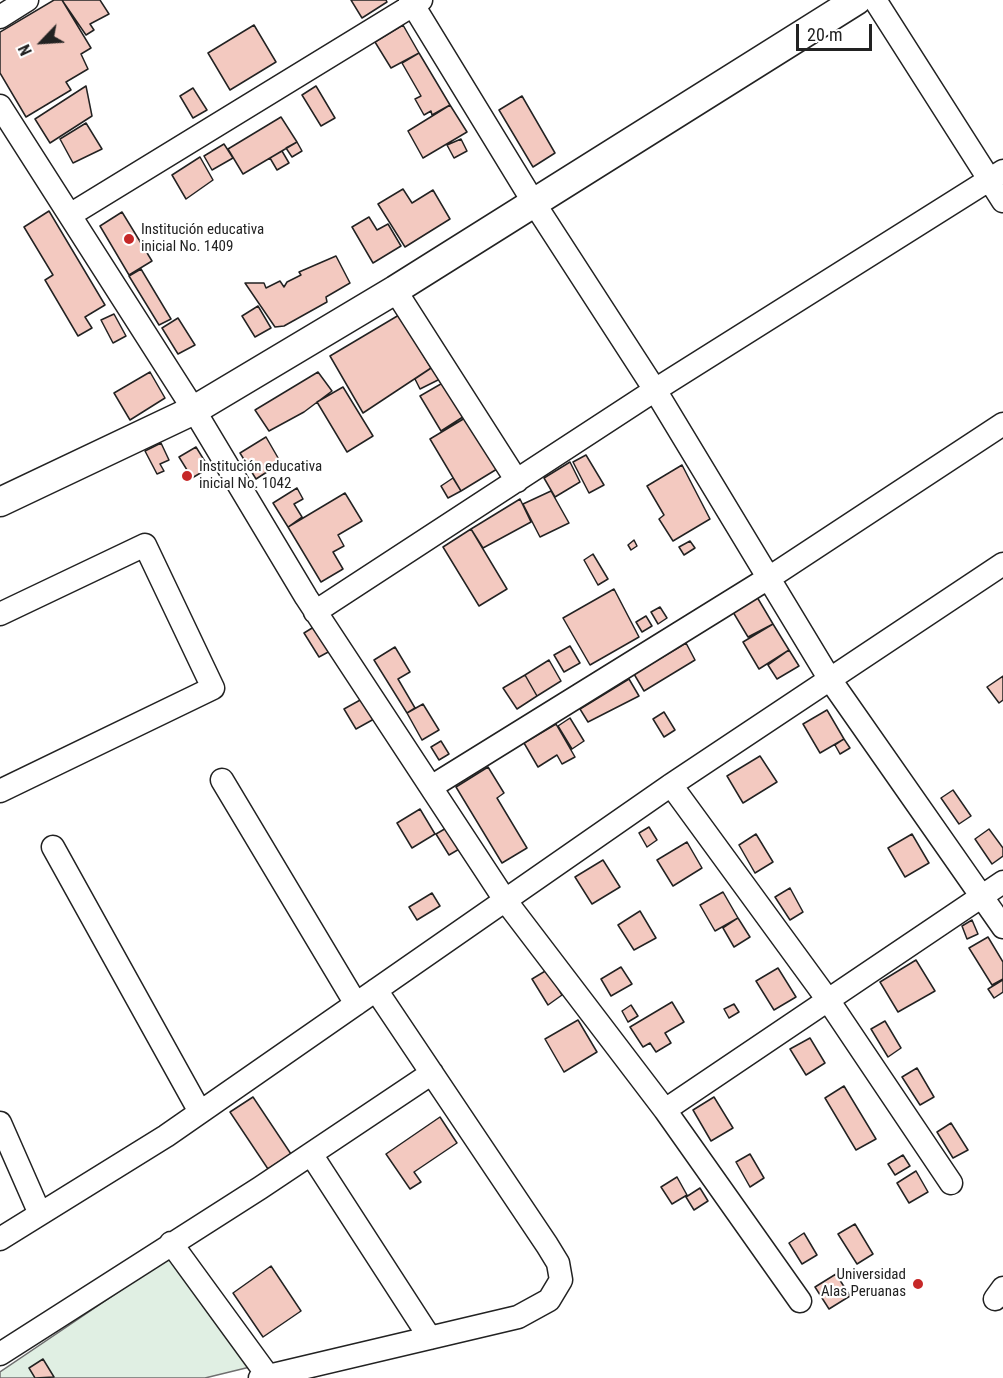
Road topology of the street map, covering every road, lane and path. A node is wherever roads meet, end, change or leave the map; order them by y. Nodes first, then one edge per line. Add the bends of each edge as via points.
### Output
1 (27, 0) edge
2 (857, 0) edge
3 (875, 0) edge
4 (415, 2) edge
5 (0, 17) edge
6 (0, 106) edge
7 (997, 175) edge
8 (1003, 201) edge
9 (534, 203) junction
10 (70, 215) junction
11 (396, 290) junction
12 (655, 390) junction
13 (194, 410) junction
14 (1003, 424) edge
15 (518, 481) junction
16 (0, 502) edge
17 (1003, 564) edge
18 (769, 578) junction
19 (315, 612) junction
20 (0, 614) edge
21 (829, 678) junction
22 (222, 780) dead end
23 (672, 785) junction
24 (431, 787) junction
25 (0, 791) edge
26 (53, 847) dead end
27 (1003, 882) edge
28 (980, 897) junction
29 (505, 900) junction
30 (1003, 927) edge
31 (376, 990) junction
32 (828, 1000) junction
33 (356, 1004) junction
34 (432, 1073) junction
35 (665, 1110) junction
36 (200, 1112) junction
37 (0, 1123) edge
38 (311, 1154) junction
39 (951, 1183) dead end
40 (40, 1214) junction
41 (0, 1239) edge
42 (171, 1244) junction
43 (800, 1301) dead end
44 (430, 1338) junction
45 (0, 1354) edge
46 (264, 1377) edge

1 - 5 street
2 - 9 street
3 - 7 street
4 - 9 street
4 - 10 street
6 - 10 street
7 - 8 street
7 - 12 street
9 - 11 street
9 - 12 street
10 - 13 street
11 - 13 street
11 - 15 street
12 - 15 street
12 - 18 street
13 - 16 street
13 - 19 street
14 - 18 street
15 - 19 street
17 - 21 street
18 - 21 street
18 - 24 street
19 - 24 street
20 - 25 street via 145,545 213,688
21 - 23 street
21 - 28 street
22 - 33 street
23 - 29 street
23 - 32 street
24 - 29 street
26 - 36 street
27 - 28 street
28 - 30 street
28 - 32 street
29 - 31 street
29 - 35 street
31 - 33 street
31 - 34 street
32 - 35 street
32 - 39 street
33 - 36 street
34 - 38 street
34 - 44 street via 548,1245 558,1263 561,1280 549,1300 518,1317
35 - 43 street
36 - 40 street
37 - 40 street
38 - 42 street
38 - 44 street
40 - 41 street
42 - 45 street
42 - 46 street
44 - 46 street

